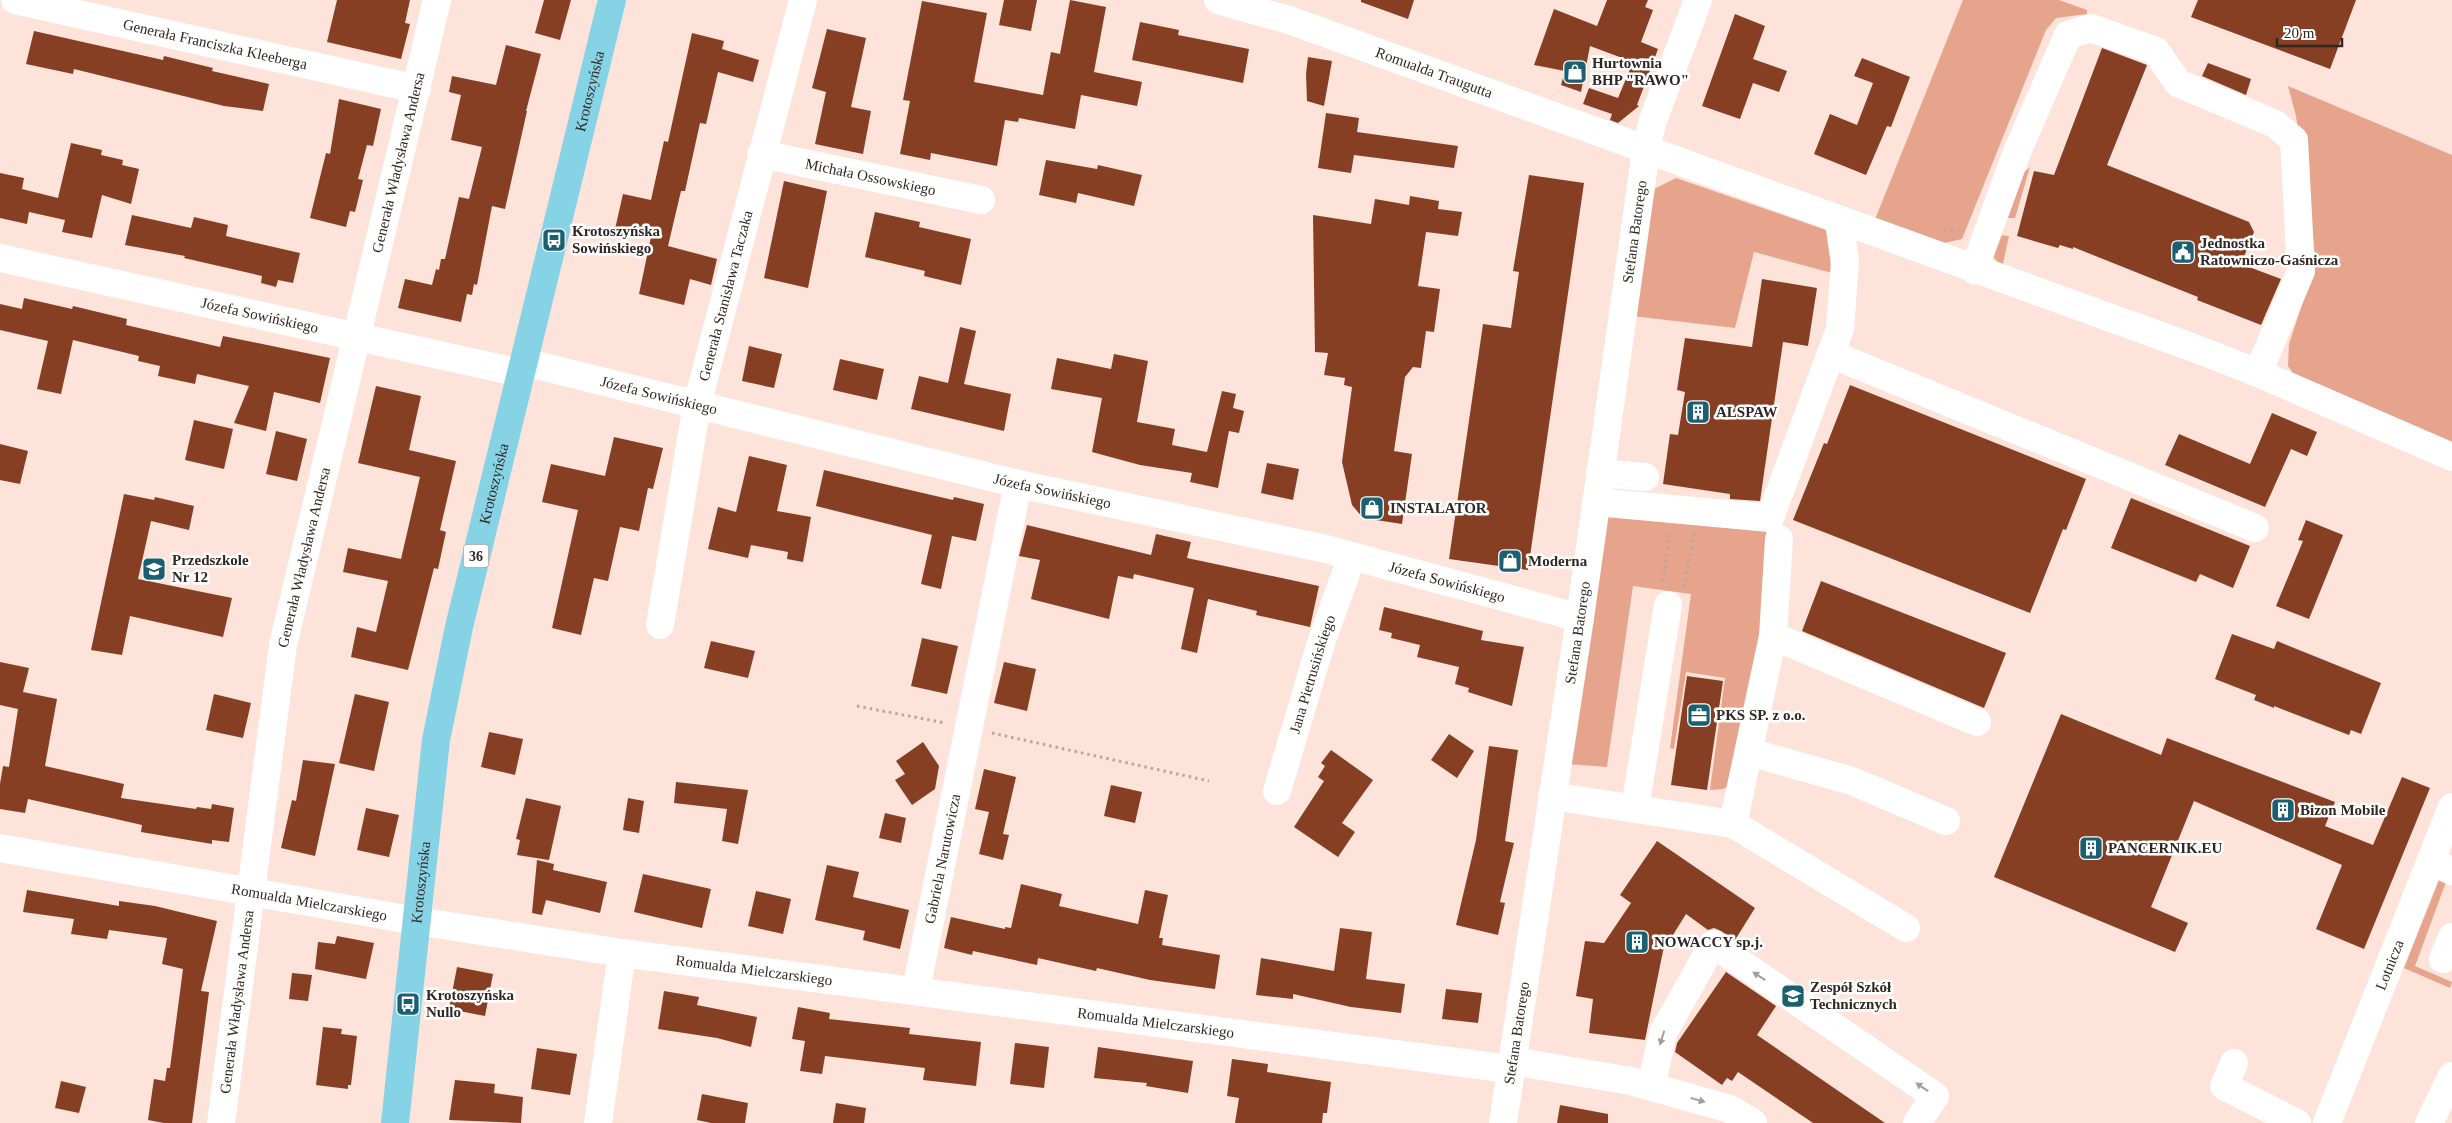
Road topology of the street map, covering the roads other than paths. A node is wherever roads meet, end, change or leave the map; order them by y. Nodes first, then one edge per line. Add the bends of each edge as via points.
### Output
1 (15, 0) edge
2 (437, 0) edge
3 (612, 0) edge
4 (802, 0) edge
5 (1218, 0) edge
6 (1698, 0) edge
7 (416, 88) junction
8 (1646, 151) junction
9 (761, 154) junction
10 (981, 200) dead end
11 (1839, 221) junction
12 (0, 258) edge
13 (1974, 270) junction
14 (356, 336) junction
15 (1831, 354) junction
16 (522, 368) junction
17 (2258, 373) junction
18 (697, 405) junction
19 (2452, 457) edge
20 (1600, 473) junction
21 (1645, 477) dead end
22 (1018, 484) junction
23 (1596, 502) junction
24 (2255, 528) dead end
25 (1779, 539) dead end
26 (1352, 556) junction
27 (1671, 597) road end
28 (1580, 618) junction
29 (660, 625) dead end
30 (1773, 636) junction
31 (1977, 722) dead end
32 (1749, 752) junction
33 (1277, 791) dead end
34 (1552, 796) junction
35 (2452, 807) edge
36 (1636, 808) junction
37 (1946, 821) dead end
38 (1733, 824) junction
39 (0, 848) edge
40 (2441, 866) edge
41 (252, 891) junction
42 (417, 921) junction
43 (1906, 928) dead end
44 (622, 953) junction
45 (916, 990) junction
46 (2234, 1063) dead end
47 (1511, 1065) junction
48 (2452, 1076) edge
49 (1651, 1087) junction
50 (221, 1123) edge
51 (395, 1123) edge
52 (598, 1123) edge
53 (1502, 1123) edge
54 (1753, 1123) edge
55 (1917, 1123) edge
56 (2297, 1123) edge
57 (2326, 1123) edge
58 (2428, 1123) edge

1 - 7 street, Generała Franciszka Kleeberga
2 - 7 street, Generała Władysława Andersa
3 - 16 main road, Krotoszyńska / 36
4 - 9 street, Generała Stanisława Taczaka
5 - 8 street, Romualda Traugutta via 1292,21
6 - 8 street, Stefana Batorego via 1652,123
7 - 14 street, Generała Władysława Andersa
8 - 11 street, Romualda Traugutta
8 - 20 street, Stefana Batorego
9 - 10 street, Michała Ossowskiego
9 - 18 street, Generała Stanisława Taczaka
11 - 13 street, Romualda Traugutta
11 - 15 street via 1845,261 1840,329
12 - 14 street, Józefa Sowińskiego
13 - 17 street, Romualda Traugutta
13 - 17 street via 2017,152 2068,35 2091,28 2156,51 2178,83 2274,124 2294,140 2301,271
14 - 16 street, Józefa Sowińskiego
14 - 41 street, Generała Władysława Andersa via 282,644
15 - 23 street via 1770,518
15 - 24 street
16 - 18 street, Józefa Sowińskiego
16 - 42 main road, Krotoszyńska / 36 via 459,627 436,740
17 - 19 street, Romualda Traugutta
18 - 22 street, Józefa Sowińskiego
18 - 29 street, Generała Stanisława Taczaka
20 - 21 street
20 - 23 street, Stefana Batorego
22 - 26 street, Józefa Sowińskiego
22 - 45 street, Gabriela Narutowicza
23 - 28 street, Stefana Batorego
25 - 30 street
26 - 28 street, Józefa Sowińskiego
26 - 33 street, Jana Pietrusińskiego via 1321,643
27 - 36 street
28 - 34 street, Stefana Batorego
30 - 31 street
30 - 32 street
32 - 37 street via 1852,781
32 - 38 street
34 - 36 street
34 - 47 street, Stefana Batorego
35 - 40 street, Lotnicza
36 - 38 street
38 - 43 street
39 - 41 street, Romualda Mielczarskiego
40 - 57 street, Lotnicza
41 - 42 street, Romualda Mielczarskiego
41 - 50 street, Generała Władysława Andersa
42 - 44 street, Romualda Mielczarskiego
42 - 51 main road, Krotoszyńska / 36
44 - 45 street, Romualda Mielczarskiego
44 - 52 street
45 - 47 street, Romualda Mielczarskiego
46 - 56 street via 2224,1086
47 - 49 street, Romualda Mielczarskiego via 1630,1081
47 - 53 street, Stefana Batorego
48 - 58 street
49 -> 54 street, Romualda Mielczarskiego via 1730,1109
55 -> 49 street via 1935,1096 1713,944 1663,1034

